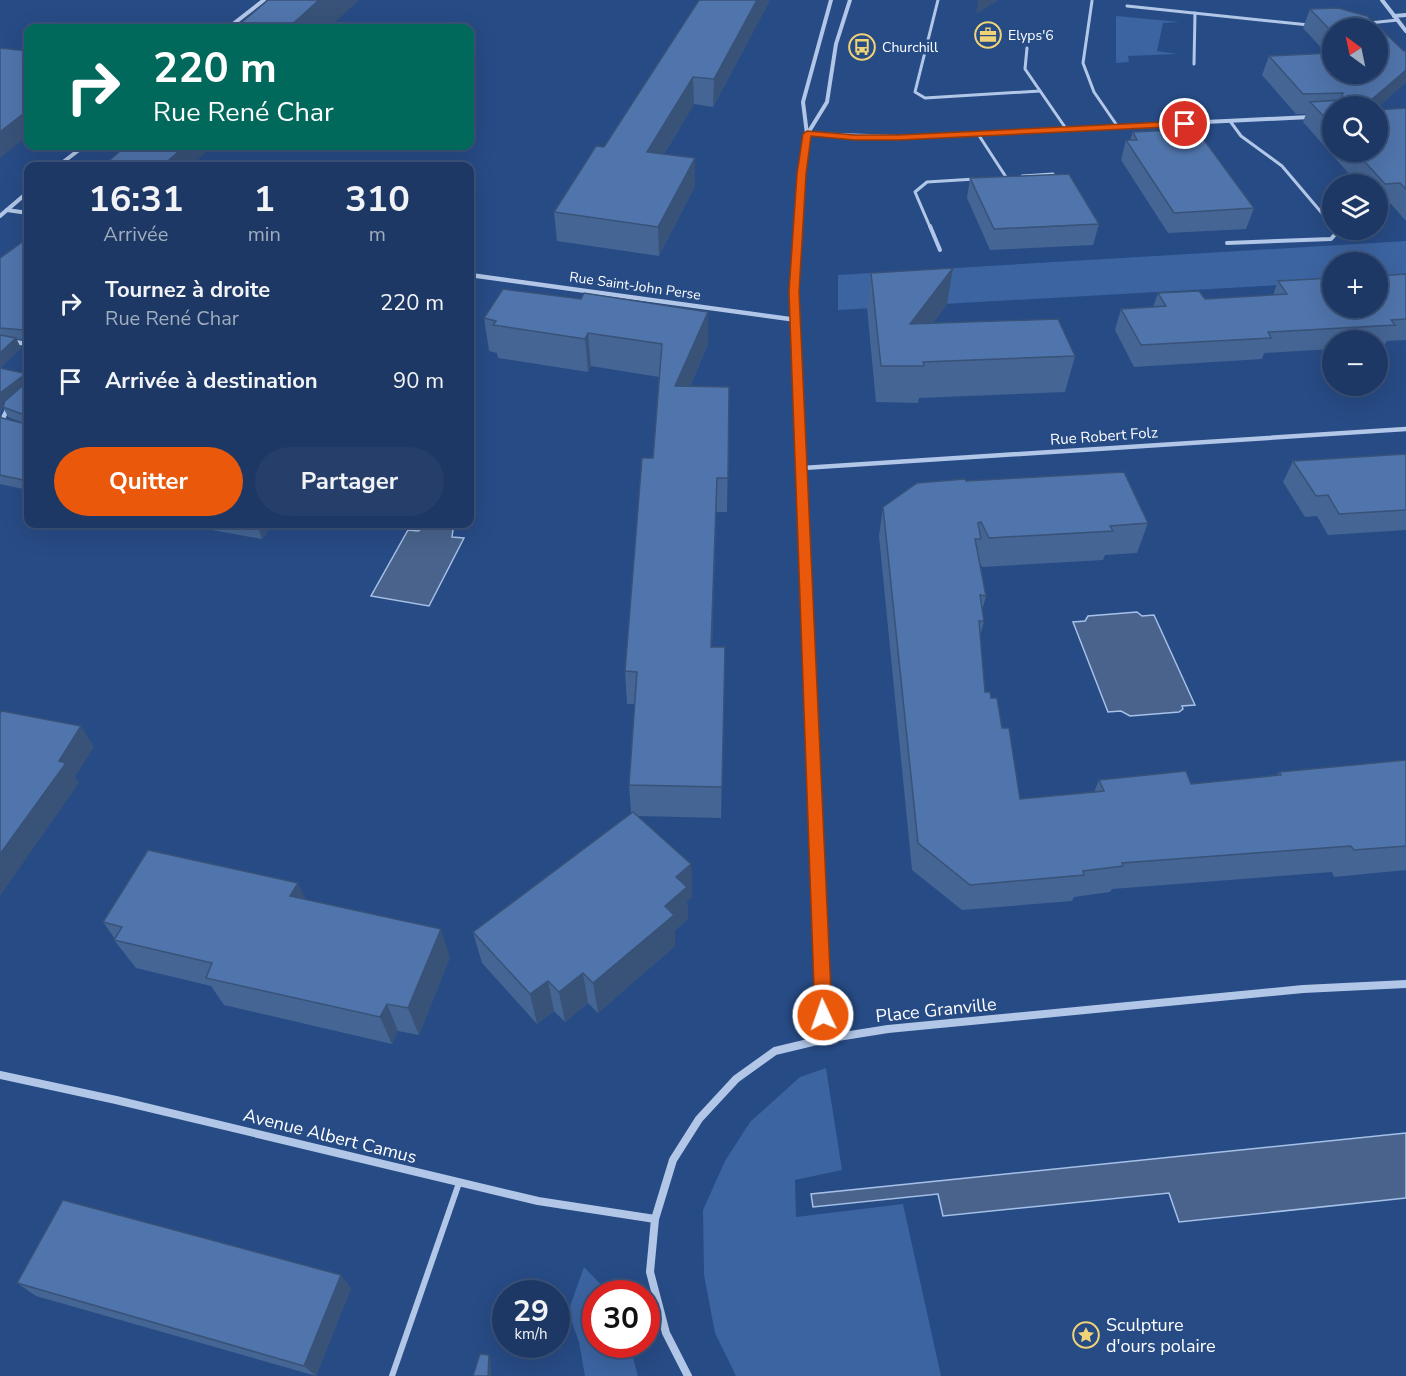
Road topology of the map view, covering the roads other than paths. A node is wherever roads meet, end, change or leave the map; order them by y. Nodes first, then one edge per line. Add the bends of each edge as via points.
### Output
1 (264, 0) edge
2 (831, 0) edge
3 (850, 0) edge
4 (938, 0) edge
5 (1383, 0) edge
6 (1092, 1) edge
7 (1127, 6) dead end
8 (1195, 13) junction
9 (1406, 15) edge
10 (1394, 16) junction
11 (1398, 20) junction
12 (1388, 21) edge
13 (233, 24) edge
14 (1317, 24) edge
15 (1406, 31) edge
16 (1027, 48) dead end
17 (1194, 64) dead end
18 (1040, 91) junction
19 (1321, 117) edge
20 (1230, 121) junction
21 (1118, 127) junction
22 (1067, 130) junction
23 (807, 134) junction
24 (978, 134) junction
25 (79, 150) edge
26 (63, 162) edge
27 (1053, 174) edge
28 (1006, 177) junction
29 (983, 178) edge
30 (995, 178) edge
31 (24, 195) edge
32 (7, 210) junction
33 (24, 212) edge
34 (1322, 213) edge
35 (0, 216) edge
36 (1322, 240) edge
37 (1227, 243) edge
38 (940, 250) dead end
39 (474, 276) edge
40 (797, 320) junction
41 (0, 340) edge
42 (24, 343) edge
43 (13, 402) edge
44 (19, 426) edge
45 (1406, 429) edge
46 (803, 468) junction
47 (1406, 984) edge
48 (825, 1039) junction
49 (0, 1075) edge
50 (459, 1183) junction
51 (655, 1219) junction
52 (392, 1376) edge
53 (688, 1376) edge

1 - 13 street
2 - 23 street via 803,102
3 - 23 street via 836,44 827,102
4 - 18 lane via 915,92 925,98
5 - 10 street
6 - 21 lane via 1083,63 1094,92
7 - 8 lane
8 - 14 lane
8 - 17 lane
9 - 10 street
10 - 11 street
11 - 12 lane
11 - 15 street
16 - 18 lane via 1024,69
18 - 22 lane
19 - 20 street
20 - 21 street
20 - 34 lane via 1241,136 1282,166
21 - 22 street
22 - 24 street
23 - 24 street via 855,138
23 - 40 street via 794,292
24 - 28 lane
25 - 26 street
27 - 28 lane
28 - 30 lane
29 - 38 lane via 927,182 915,192
31 - 32 street
32 - 33 street
32 - 35 street
36 - 37 lane
39 - 40 street, Rue Saint-John Perse
40 - 46 street
41 - 42 street
43 - 44 street via 3,418
45 - 46 street, Rue Robert Folz
46 - 48 street
47 - 48 street, Place Granville via 1291,990 888,1029
48 - 51 street, Place Granville via 775,1051 736,1079 699,1119 673,1160
49 - 50 street, Avenue Albert Camus
50 - 51 street, Avenue Albert Camus via 538,1201
50 - 52 lane
51 - 53 street, Place Granville via 650,1272 666,1333

